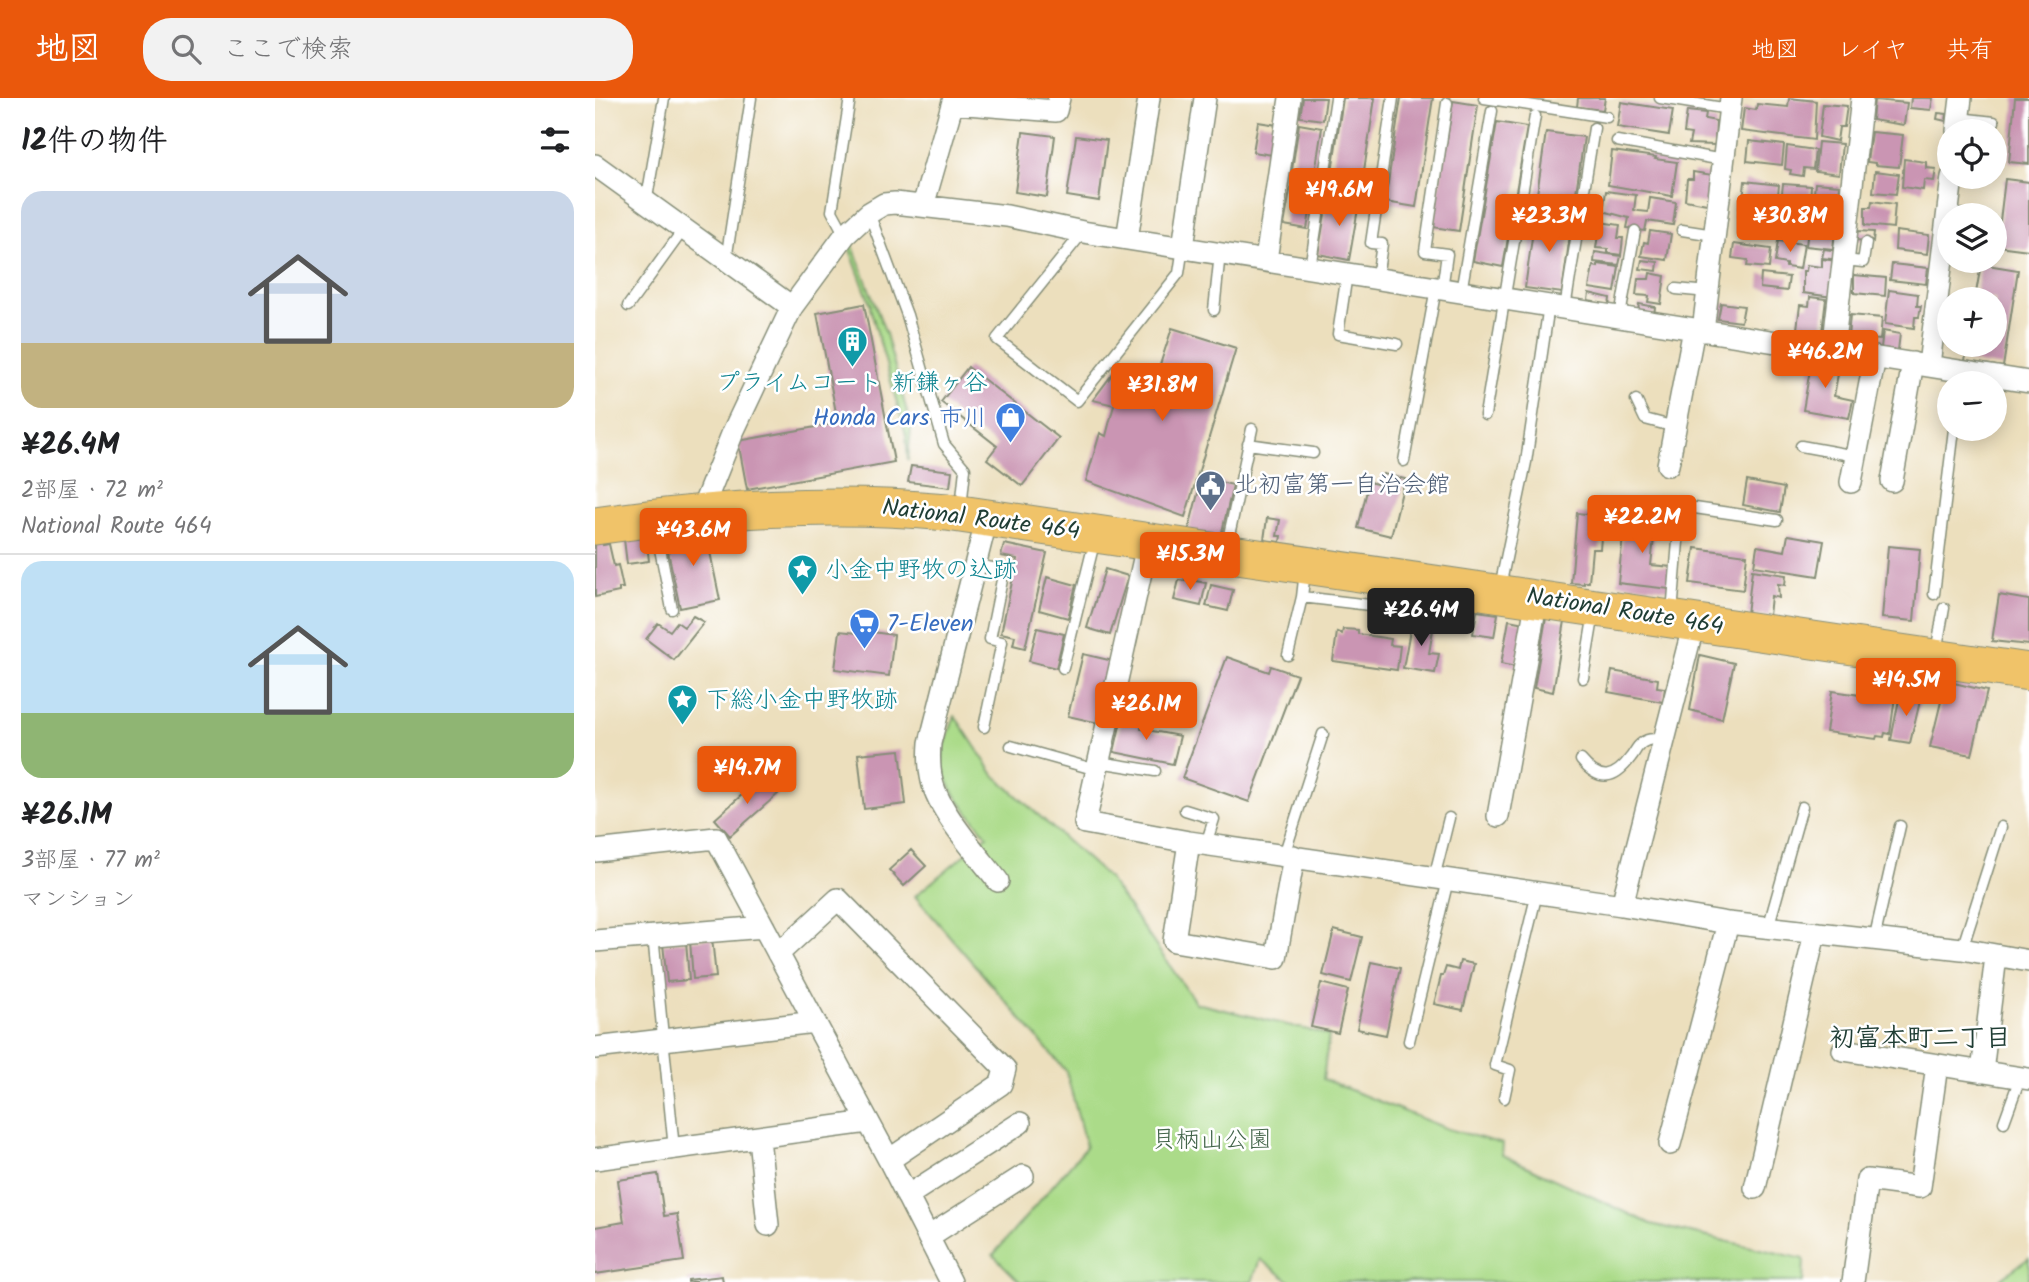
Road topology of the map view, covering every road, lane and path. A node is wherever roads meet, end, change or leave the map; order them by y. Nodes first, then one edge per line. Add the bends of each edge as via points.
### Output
1 (664, 98) edge
2 (751, 98) edge
3 (850, 98) edge
4 (1059, 98) edge
5 (1149, 98) edge
6 (1205, 98) edge
7 (1290, 98) edge
8 (1336, 98) edge
9 (1393, 98) edge
10 (1484, 98) edge
11 (1660, 98) edge
12 (1862, 98) edge
13 (954, 100) edge
14 (1447, 103) dead end
15 (1730, 104) edge
16 (1492, 111) dead end
17 (1535, 116) dead end
18 (1959, 116) edge
19 (1607, 117) dead end
20 (1976, 119) edge
21 (1594, 128) dead end
22 (1617, 141) dead end
23 (1723, 160) junction
24 (595, 165) edge
25 (646, 204) junction
26 (923, 206) junction
27 (869, 213) junction
28 (683, 230) junction
29 (1682, 230) dead end
30 (1635, 231) dead end
31 (1083, 232) junction
32 (1714, 234) junction
33 (845, 235) junction
34 (1127, 239) junction
35 (1865, 243) dead end
36 (1183, 247) junction
37 (1220, 253) junction
38 (726, 260) junction
39 (1266, 260) junction
40 (1844, 260) junction
41 (1310, 268) junction
42 (1943, 273) edge
43 (1347, 274) junction
44 (1377, 278) junction
45 (1446, 289) junction
46 (1676, 289) dead end
47 (1707, 292) junction
48 (1504, 299) junction
49 (628, 306) dead end
50 (792, 307) junction
51 (1557, 307) junction
52 (1214, 310) dead end
53 (1620, 316) junction
54 (1698, 330) junction
55 (1397, 344) dead end
56 (1833, 350) junction
57 (1875, 357) junction
58 (1921, 364) junction
59 (1942, 371) edge
60 (2007, 380) edge
61 (2029, 382) edge
62 (1636, 400) dead end
63 (1485, 415) dead end
64 (1675, 427) junction
65 (1252, 429) dead end
66 (1953, 441) edge
67 (1248, 444) junction
68 (1801, 446) dead end
69 (1313, 453) dead end
70 (1856, 456) junction
71 (1404, 461) dead end
72 (1668, 465) dead end
73 (1892, 481) dead end
74 (1851, 482) dead end
75 (701, 512) junction
76 (974, 516) junction
77 (653, 517) junction
78 (1777, 520) dead end
79 (595, 526) edge
80 (1097, 533) junction
81 (1148, 541) junction
82 (1226, 552) junction
83 (975, 565) junction
84 (1304, 581) junction
85 (1498, 593) junction
86 (1934, 594) dead end
87 (1537, 598) junction
88 (1595, 607) junction
89 (1944, 608) dead end
90 (672, 609) dead end
91 (1683, 621) junction
92 (1288, 655) dead end
93 (1935, 659) junction
94 (1063, 668) dead end
95 (2029, 673) edge
96 (1583, 678) dead end
97 (984, 727) dead end
98 (1323, 734) dead end
99 (1664, 741) junction
100 (1011, 746) dead end
101 (1581, 760) dead end
102 (1098, 766) junction
103 (1155, 771) dead end
104 (1802, 807) dead end
105 (1185, 810) dead end
106 (1499, 816) dead end
107 (1449, 818) dead end
108 (1900, 826) dead end
109 (2001, 827) dead end
110 (1198, 843) junction
111 (595, 851) edge
112 (1289, 856) junction
113 (1441, 879) junction
114 (998, 881) dead end
115 (1537, 893) junction
116 (1622, 905) junction
117 (1728, 923) junction
118 (764, 927) junction
119 (1767, 928) junction
120 (1815, 933) junction
121 (653, 934) junction
122 (1874, 940) junction
123 (595, 941) edge
124 (1962, 949) junction
125 (778, 954) junction
126 (1996, 956) junction
127 (2029, 961) edge
128 (815, 1022) junction
129 (663, 1040) junction
130 (1409, 1041) dead end
131 (595, 1048) edge
132 (1843, 1050) dead end
133 (1937, 1065) junction
134 (1982, 1072) junction
135 (2025, 1078) edge
136 (1504, 1098) dead end
137 (868, 1122) junction
138 (2004, 1122) dead end
139 (1020, 1123) dead end
140 (759, 1138) junction
141 (1670, 1144) dead end
142 (674, 1149) junction
143 (595, 1159) edge
144 (889, 1160) junction
145 (1023, 1176) dead end
146 (1755, 1188) dead end
147 (907, 1196) junction
148 (768, 1225) dead end
149 (928, 1237) junction
150 (951, 1282) edge
151 (1853, 1282) edge

1 - 25 lane
2 - 38 lane
3 - 33 lane via 832,211
4 - 13 street via 1056,111
5 - 34 street
6 - 36 street
7 - 39 street
8 - 41 lane
9 - 44 lane via 1371,243 1382,244
10 - 19 lane
11 - 15 lane
12 - 40 street
13 - 26 street
14 - 45 lane via 1425,251 1447,254
15 - 23 street
16 - 45 lane
17 - 48 lane
18 - 20 lane
21 - 51 lane
22 - 23 lane
23 - 32 street
24 - 25 street
25 - 28 street
26 - 27 street via 884,204
26 - 31 street via 1007,216
27 - 33 street
27 - 76 lane via 907,315 944,444 965,469
28 - 38 street
28 - 49 lane
29 - 32 lane
30 - 53 lane
31 - 34 street
31 - 36 lane via 997,340 1077,401 1179,273
32 - 47 street
33 - 50 street
34 - 36 street
35 - 40 lane via 1863,262
36 - 37 street
37 - 39 street
37 - 52 lane
38 - 50 street
39 - 41 street
40 - 56 street
41 - 43 street
42 - 58 street
43 - 44 street
43 - 55 lane via 1338,334
44 - 45 street
45 - 48 street
45 - 71 lane
46 - 47 lane
47 - 54 street
48 - 51 street
48 - 63 lane
50 - 75 street
51 - 53 street
51 - 85 lane
53 - 54 street
54 - 56 street
54 - 64 street
56 - 57 street
57 - 58 street
57 - 70 street
58 - 59 street
58 - 73 street
60 - 61 street
62 - 64 lane via 1645,419
64 - 72 street
65 - 67 lane
66 - 86 lane
67 - 69 lane
67 - 82 lane
68 - 70 lane
70 - 74 street
75 - 76 highway, National Route 464 via 826,506
75 - 77 highway, National Route 464
76 - 80 highway, National Route 464
76 - 83 street
77 - 79 highway, National Route 464
77 - 90 lane
78 - 91 lane via 1681,506
80 - 81 highway, National Route 464
80 - 94 lane
81 - 82 highway, National Route 464
81 - 102 street
82 - 84 highway, National Route 464
83 - 97 lane via 1004,570 990,639 1002,642
83 - 114 street via 929,761 944,809
84 - 85 highway, National Route 464 via 1382,576
84 - 92 lane
85 - 87 highway, National Route 464
87 - 88 highway, National Route 464
87 - 106 street
88 - 91 highway, National Route 464
88 - 96 lane
89 - 93 lane
91 - 93 highway, National Route 464
91 - 99 street
93 - 95 highway, National Route 464
98 - 112 lane
99 - 101 lane via 1639,744 1613,775 1600,776
99 - 116 street
100 - 102 lane
102 - 103 lane
102 - 110 street via 1085,823
104 - 119 lane
105 - 110 lane via 1213,819
107 - 113 lane
108 - 122 lane
109 - 124 lane
110 - 112 street
110 - 112 street via 1174,941 1276,958
111 - 118 street via 716,838
112 - 113 street
113 - 115 street
113 - 130 lane
115 - 116 street
115 - 136 lane via 1495,1065 1510,1070
116 - 117 street
117 - 119 street
117 - 141 street
118 - 121 street
118 - 125 street
119 - 120 street
120 - 122 street
120 - 146 street
121 - 123 street
121 - 129 lane
122 - 124 street
124 - 126 street
125 - 128 street
125 - 144 street via 838,899 1005,1069 1001,1084
126 - 127 street
126 - 134 street
128 - 129 street
128 - 137 street
129 - 131 street
129 - 142 lane
132 - 133 street
133 - 134 street
133 - 151 street via 1920,1187 1867,1180
134 - 135 street
135 - 138 lane
137 - 140 street
137 - 144 street
139 - 147 street
140 - 142 street
140 - 148 street
142 - 143 street
144 - 147 street
145 - 149 street
147 - 149 street
149 - 150 street

